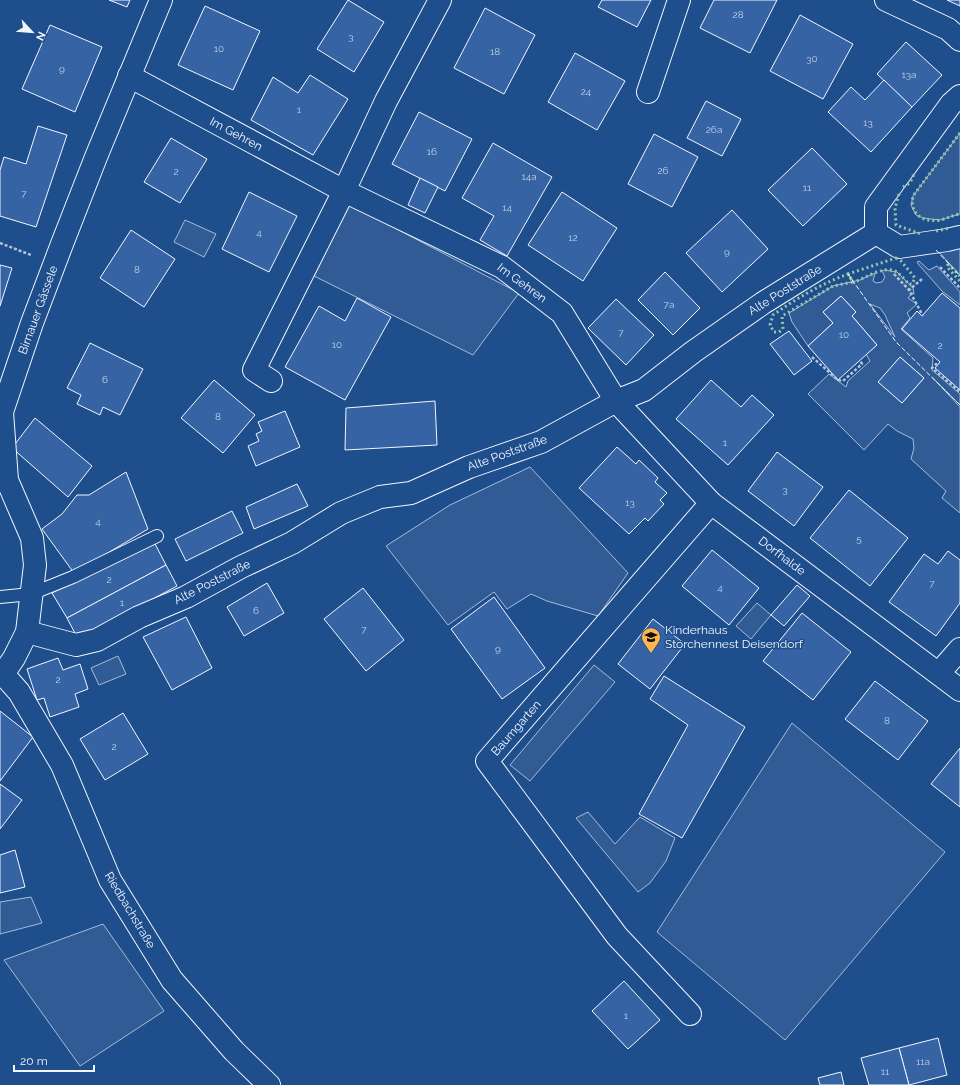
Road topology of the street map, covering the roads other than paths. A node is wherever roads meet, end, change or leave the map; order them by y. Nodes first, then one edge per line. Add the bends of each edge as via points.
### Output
1 (161, 0) edge
2 (440, 0) edge
3 (679, 0) edge
4 (886, 0) edge
5 (960, 40) edge
6 (129, 76) junction
7 (648, 92) dead end
8 (960, 96) edge
9 (344, 191) junction
10 (876, 233) junction
11 (960, 237) edge
12 (271, 381) dead end
13 (616, 401) junction
14 (710, 503) junction
15 (157, 536) dead end
16 (32, 594) junction
17 (0, 597) edge
18 (26, 632) junction
19 (960, 649) edge
20 (939, 673) junction
21 (2, 674) edge
22 (960, 690) edge
23 (690, 1014) dead end
24 (269, 1085) edge

1 - 6 street, Birnauer Gässele
2 - 9 street via 386,101
3 - 7 street
4 - 5 street via 948,29
6 - 9 street, Im Gehren
6 - 16 street, Birnauer Gässele via 54,264 2,412 7,480 32,538 35,565
8 - 10 street via 951,104 876,207
9 - 12 street via 254,370
9 - 13 street, Im Gehren via 502,267 562,313
10 - 11 street via 899,246
10 - 13 street, Alte Poststraße via 763,303 644,390
13 - 14 street, Dorfhalde
13 - 18 street, Alte Poststraße via 542,442 469,467 411,493 380,497 341,513 292,543 97,640 76,645
14 - 20 street, Dorfhalde
14 - 23 street, Baumgarten via 487,761 617,936
15 - 16 lane
16 - 17 lane
16 - 18 street, Birnauer Gässele
18 - 21 street via 14,658
19 - 20 street
20 - 22 street, Dorfhalde
21 - 24 street, Riedbachstraße via 19,692 62,765 110,880 172,980 234,1051

